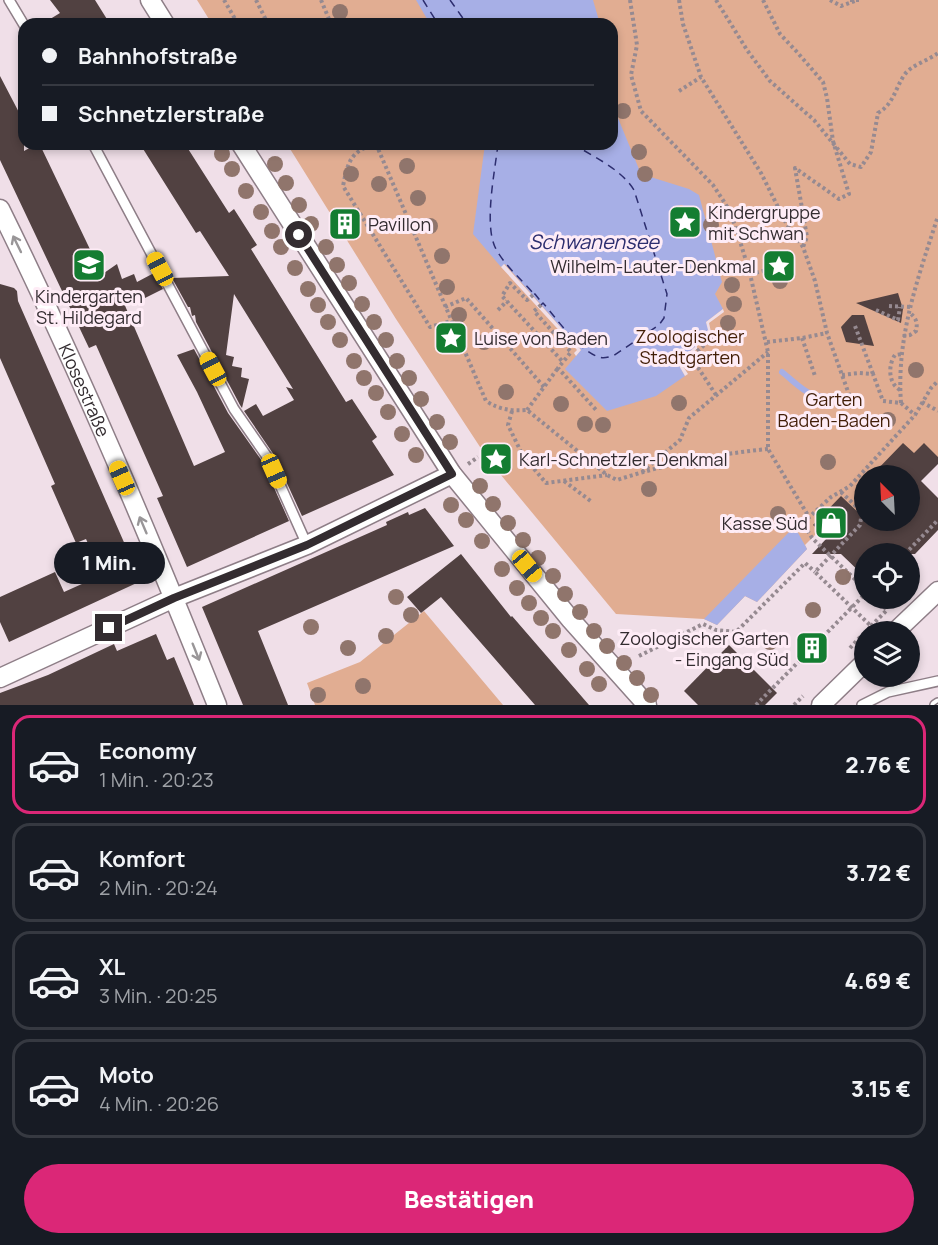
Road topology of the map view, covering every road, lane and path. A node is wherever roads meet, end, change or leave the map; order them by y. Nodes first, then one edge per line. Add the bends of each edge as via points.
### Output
1 (9, 0) edge
2 (150, 0) edge
3 (224, 0) edge
4 (256, 0) edge
5 (321, 0) edge
6 (630, 0) edge
7 (679, 0) edge
8 (717, 0) edge
9 (763, 0) edge
10 (830, 0) edge
11 (850, 0) edge
12 (861, 0) edge
13 (855, 1) edge
14 (20, 18) edge
15 (161, 18) edge
16 (234, 18) edge
17 (264, 18) edge
18 (328, 18) edge
19 (938, 53) edge
20 (700, 77) junction
21 (679, 91) dead end
22 (833, 141) junction
23 (96, 150) edge
24 (245, 150) edge
25 (360, 150) edge
26 (379, 150) edge
27 (0, 209) edge
28 (359, 212) junction
29 (938, 216) edge
30 (349, 218) dead end
31 (803, 248) junction
32 (776, 268) dead end
33 (750, 274) junction
34 (533, 295) dead end
35 (507, 302) junction
36 (541, 305) dead end
37 (889, 306) dead end
38 (445, 307) junction
39 (900, 307) junction
40 (909, 309) junction
41 (498, 310) dead end
42 (876, 310) dead end
43 (451, 321) junction
44 (855, 326) dead end
45 (723, 328) dead end
46 (826, 333) junction
47 (903, 336) junction
48 (802, 338) junction
49 (767, 342) junction
50 (768, 352) junction
51 (902, 354) junction
52 (563, 362) junction
53 (558, 368) junction
54 (873, 374) junction
55 (842, 375) junction
56 (815, 376) dead end
57 (938, 381) edge
58 (544, 387) junction
59 (900, 390) junction
60 (716, 394) junction
61 (851, 400) dead end
62 (922, 402) junction
63 (901, 403) junction
64 (527, 410) junction
65 (512, 411) junction
66 (597, 411) dead end
67 (938, 411) edge
68 (915, 415) junction
69 (768, 449) junction
70 (872, 465) edge
71 (642, 472) junction
72 (452, 474) junction
73 (607, 475) junction
74 (563, 481) junction
75 (854, 483) edge
76 (841, 492) junction
77 (592, 502) dead end
78 (808, 517) junction
79 (938, 520) edge
80 (916, 543) edge
81 (307, 545) junction
82 (830, 555) junction
83 (814, 572) junction
84 (854, 578) edge
85 (938, 591) edge
86 (174, 598) junction
87 (852, 608) junction
88 (886, 609) edge
89 (866, 621) edge
90 (876, 621) edge
91 (907, 621) edge
92 (639, 656) dead end
93 (854, 673) edge
94 (0, 678) edge
95 (938, 681) edge
96 (218, 705) edge
97 (646, 705) edge
98 (756, 705) edge
99 (822, 705) edge
100 (862, 705) edge

1 - 14 lane
2 - 15 street
3 - 16 path
4 - 17 path
5 - 18 path
6 - 33 path via 637,45 631,75 641,111 722,196
7 - 20 path
8 - 22 path via 770,81
9 - 22 path via 780,34 823,82
10 - 13 path via 841,6
11 - 13 path
12 - 13 path
19 - 22 path via 907,72 888,107 878,113 871,152 861,167 850,164
20 - 21 path
20 - 31 path
22 - 31 path via 849,194 839,199 795,168 807,237
23 - 81 lane via 234,409 268,458
24 - 72 street
25 - 28 path via 348,163 343,186
26 - 38 path
86 -> 27 street, Klosestraße
28 - 30 path
28 - 43 path via 430,327
29 - 40 path
31 - 46 path
32 - 33 path
33 - 49 path
34 - 35 path via 527,300 510,283 502,296
35 - 41 path
35 - 52 path
36 - 52 path via 534,311 571,351
37 - 39 path
38 - 43 path
38 - 58 path via 466,298
39 - 40 path
39 - 42 path via 898,320
40 - 47 path
40 - 47 path via 918,324 916,331
43 - 65 path via 486,401
44 - 54 path
45 - 60 path via 691,357
46 - 48 path
46 - 55 path
47 - 51 path
48 - 49 path
48 - 56 path
49 - 50 path
50 - 60 path
50 - 69 path
51 - 59 path
51 - 59 path via 895,355 890,364 892,382
52 - 53 path
53 - 58 path
53 - 66 path
54 - 55 path
54 - 63 path via 883,402
55 - 61 path
57 - 62 path
58 - 64 path
59 - 63 path
60 - 71 path via 689,418 680,440
62 - 67 path
62 - 68 path
63 - 68 path
64 - 65 path
64 - 73 path
65 - 74 path via 508,424 523,456 546,483
68 - 70 path
69 - 71 path via 729,453
69 - 78 path
71 - 73 path via 617,480
72 - 81 street
72 - 97 street
73 - 74 path
74 - 77 path
75 - 76 path
76 - 78 path
76 - 82 path via 862,512 860,525
78 - 82 path via 803,523
79 - 80 path
81 - 86 street
82 - 83 path
82 - 84 path
83 - 87 path
83 - 92 path via 805,563 736,632 703,624
85 - 91 street
86 - 94 street
86 -> 96 street, Klosestraße
87 - 89 path
87 - 98 path
88 - 90 path
93 - 99 street
95 - 100 lane via 888,692

